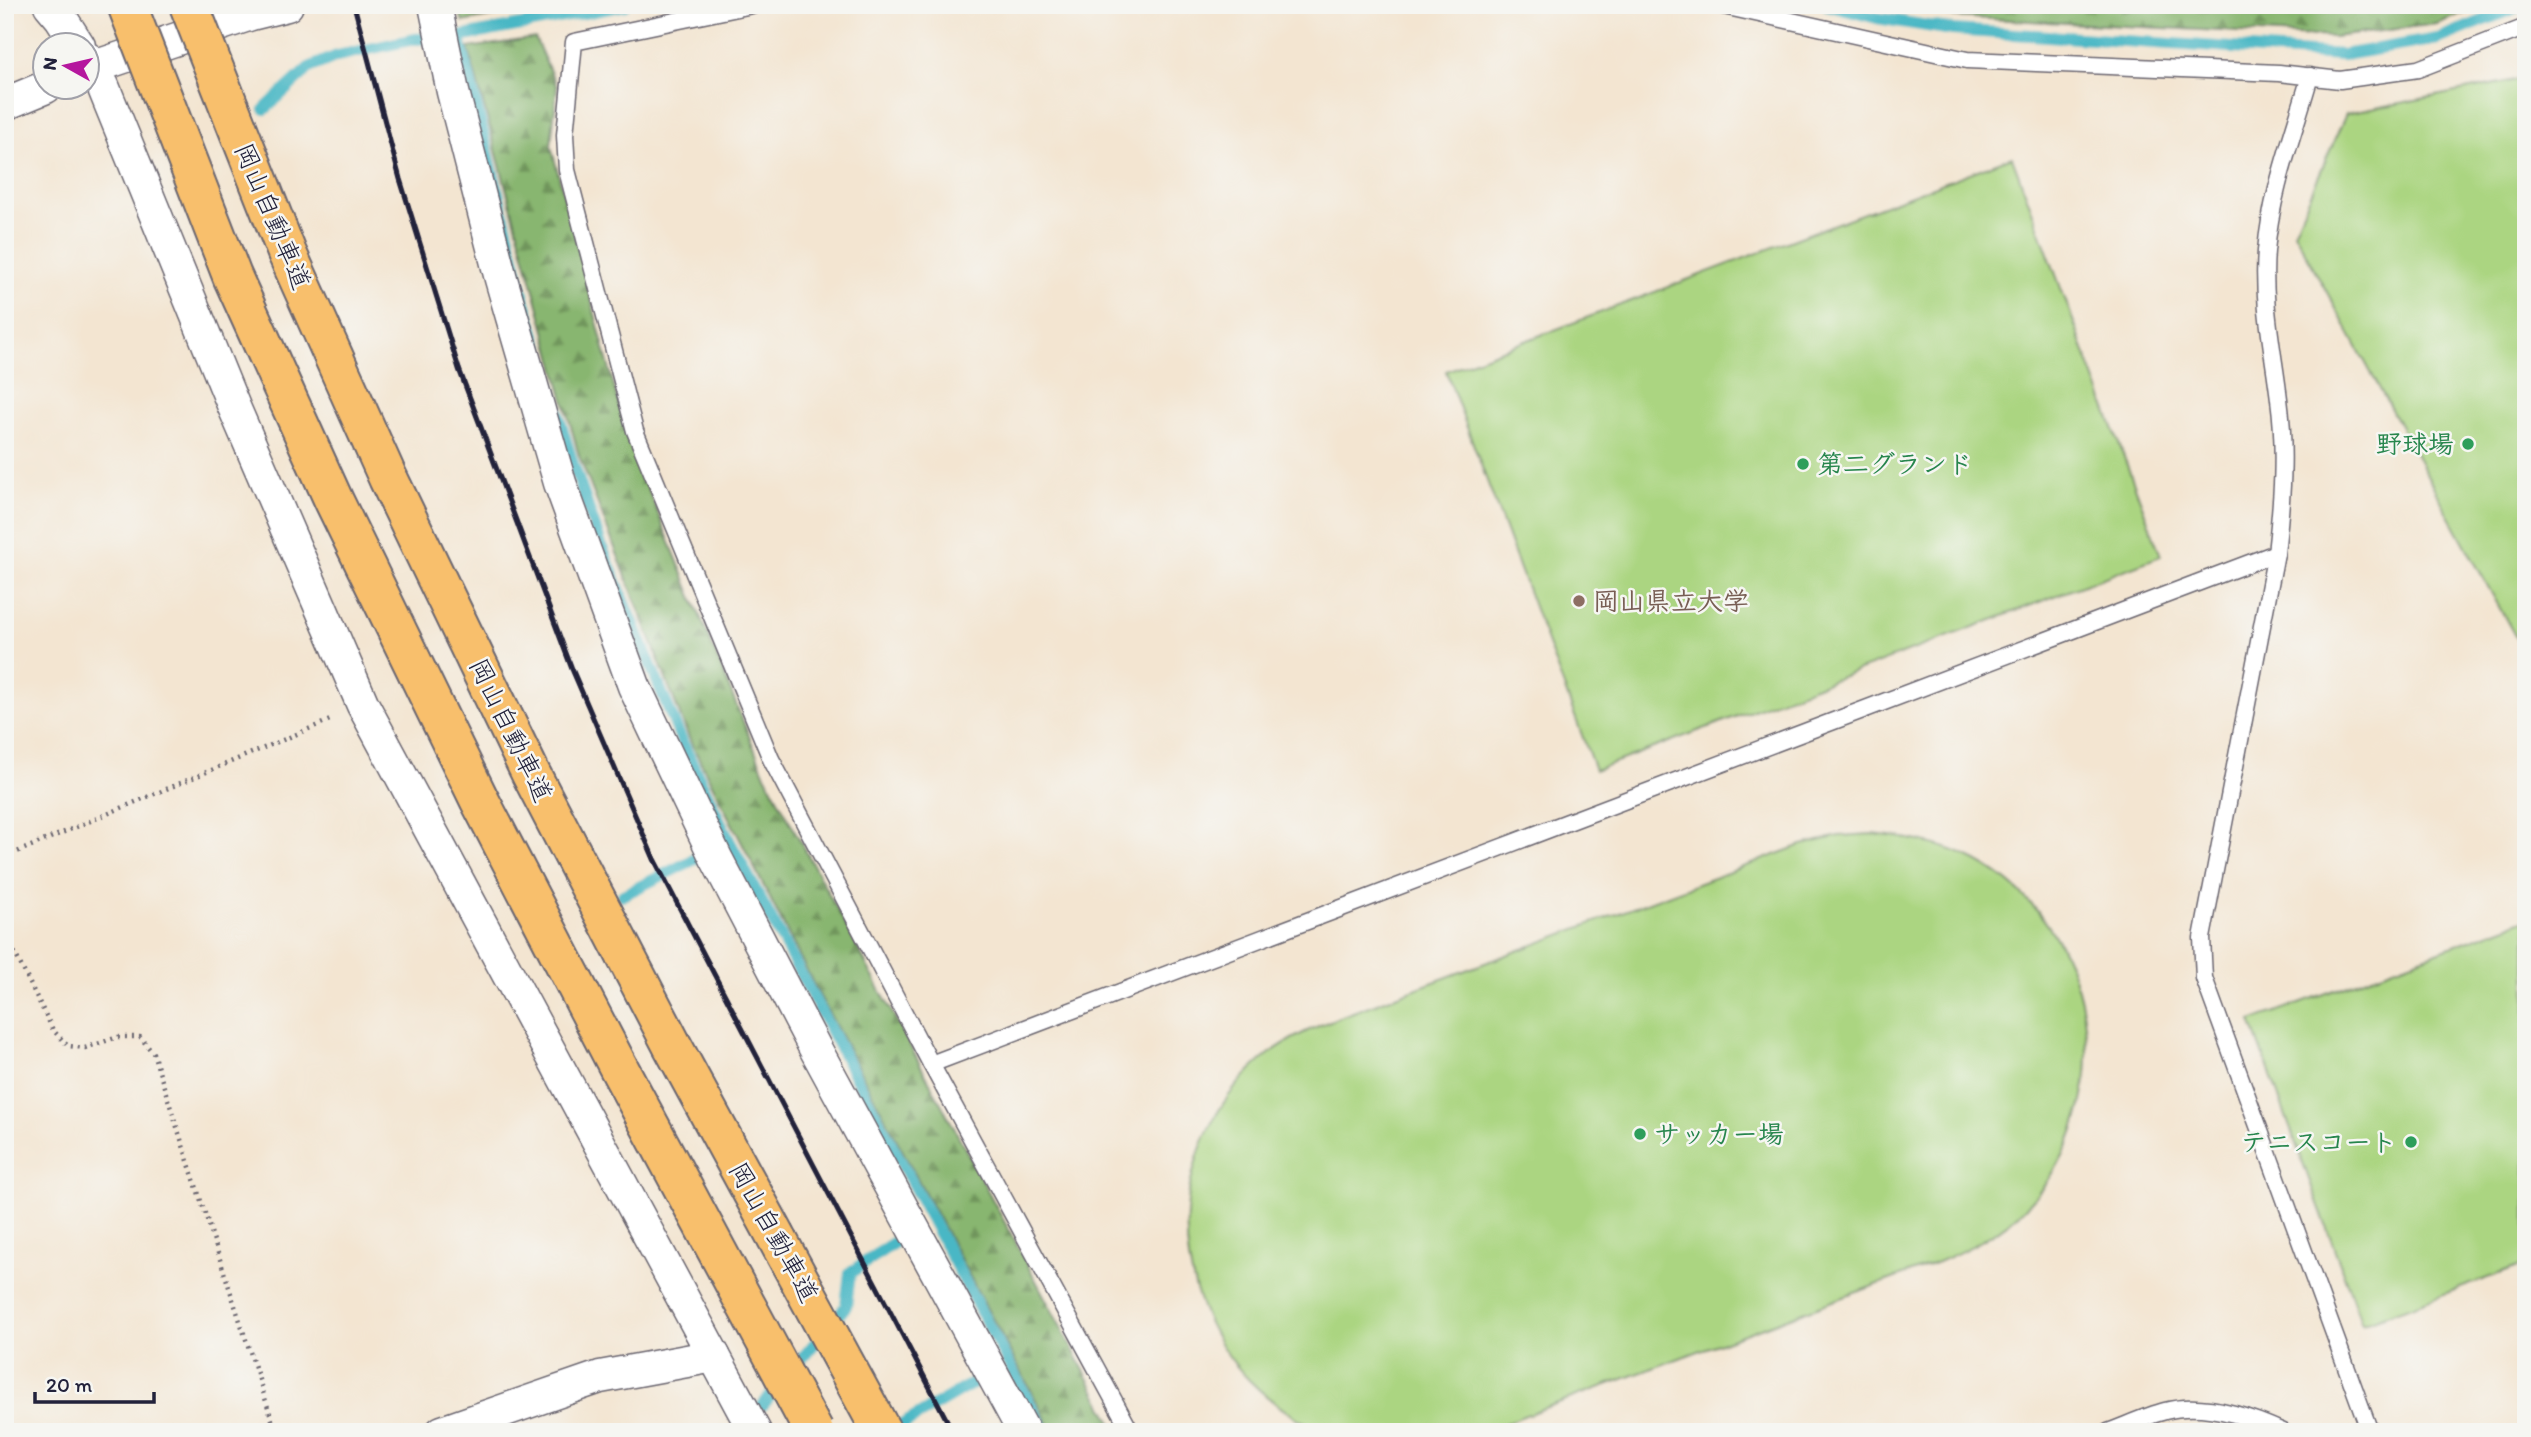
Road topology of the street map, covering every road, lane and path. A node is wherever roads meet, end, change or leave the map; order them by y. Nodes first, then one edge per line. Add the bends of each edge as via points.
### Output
1 (50, 5) edge
2 (127, 5) edge
3 (189, 5) edge
4 (287, 5) edge
5 (752, 5) edge
6 (1719, 5) edge
7 (439, 26) edge
8 (2526, 27) edge
9 (70, 32) edge
10 (102, 56) edge
11 (2310, 76) junction
12 (102, 84) edge
13 (32, 93) edge
14 (5, 104) edge
15 (2276, 553) junction
16 (363, 705) junction
17 (5, 857) edge
18 (5, 933) edge
19 (931, 1065) junction
20 (714, 1356) junction
21 (276, 1432) edge
22 (442, 1432) edge
23 (755, 1432) edge
24 (814, 1432) edge
25 (882, 1432) edge
26 (1024, 1432) edge
27 (1131, 1432) edge
28 (2108, 1432) edge
29 (2283, 1432) edge
30 (2370, 1432) edge

1 - 9 street
2 - 24 highway, bridge via 232,276 334,501 485,811
3 - 25 highway, 岡山自動車道, bridge via 293,266 388,478 531,774 671,1045
4 - 10 street
5 - 19 lane via 574,42 565,135 567,170 635,431 771,759
6 - 11 lane via 1966,60
7 - 26 street via 501,279 560,483 634,686 712,851
8 - 11 lane via 2418,69 2340,80
11 - 15 lane via 2273,205 2266,251 2267,305 2283,452
12 - 16 street
13 - 14 street
15 - 19 lane
15 - 30 lane via 2202,938 2204,978
16 - 17 path
16 - 20 street
18 - 21 path via 53,1030 68,1046 85,1048 118,1037 140,1037 153,1053
19 - 27 lane
20 - 22 street via 600,1377
20 - 23 street
28 - 29 lane via 2166,1411 2192,1407

